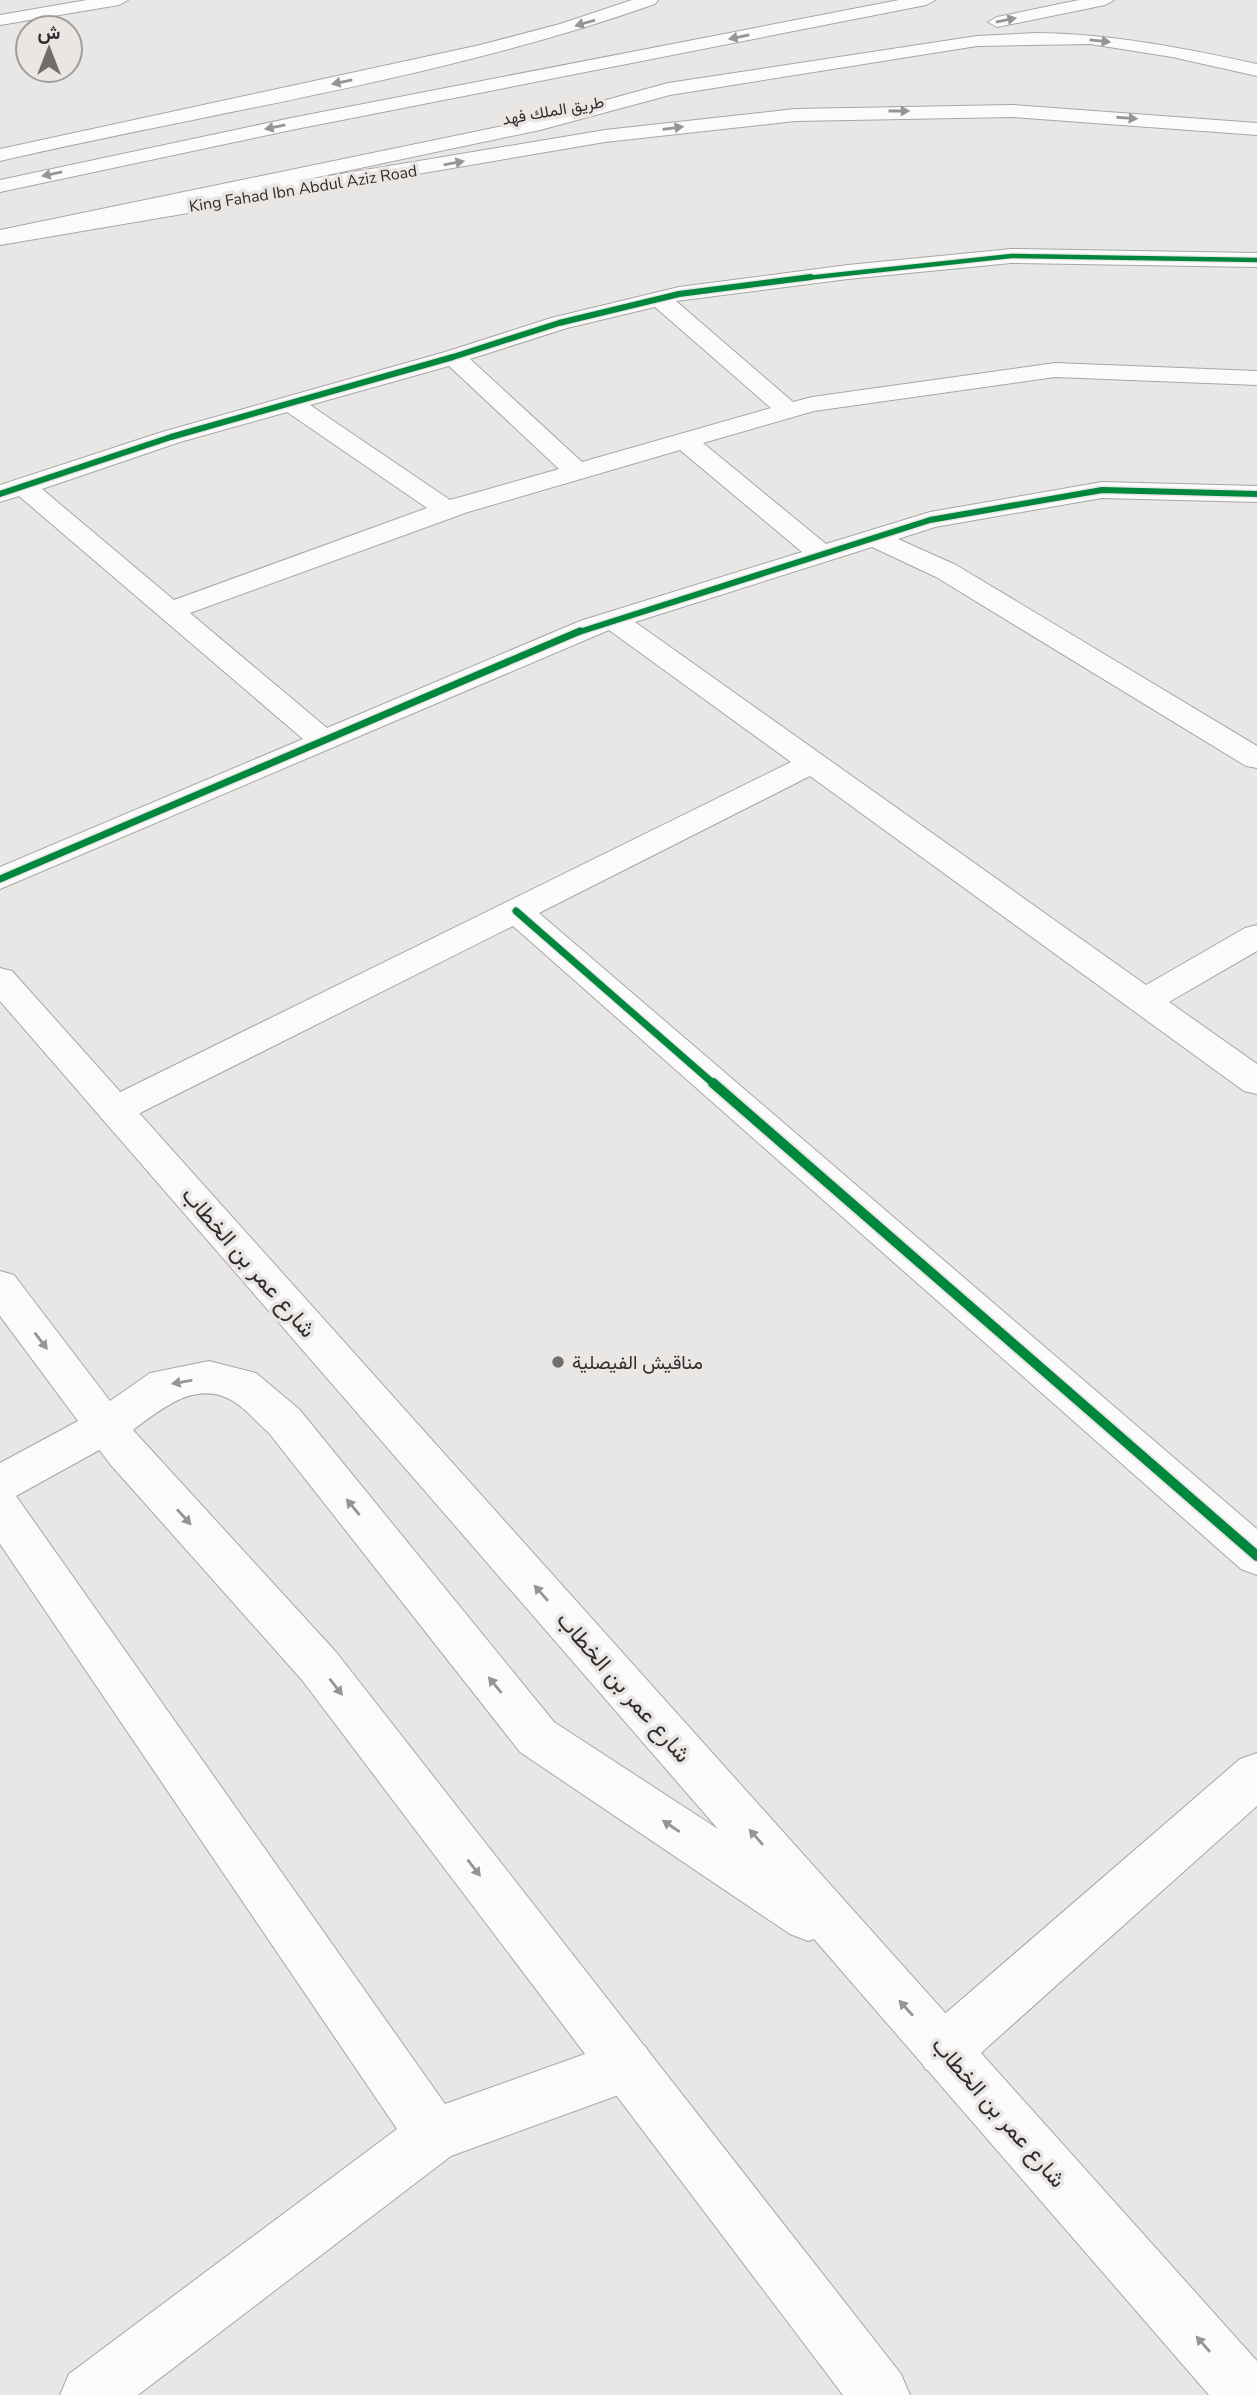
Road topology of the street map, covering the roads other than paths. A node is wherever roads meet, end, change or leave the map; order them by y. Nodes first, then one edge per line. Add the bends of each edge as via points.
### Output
1 (120, 0) edge
2 (649, 0) edge
3 (874, 0) edge
4 (926, 0) edge
5 (1105, 0) edge
6 (0, 19) edge
7 (779, 29) junction
8 (1257, 70) edge
9 (497, 83) junction
10 (668, 89) junction
11 (1257, 129) edge
12 (0, 155) edge
13 (0, 162) edge
14 (0, 186) edge
15 (0, 218) edge
16 (0, 237) edge
17 (1257, 260) edge
18 (661, 300) junction
19 (453, 357) junction
20 (1257, 378) edge
21 (290, 403) junction
22 (789, 411) junction
23 (685, 441) junction
24 (577, 472) junction
25 (12, 491) edge
26 (1257, 494) edge
27 (447, 510) junction
28 (875, 538) junction
29 (821, 554) junction
30 (170, 611) junction
31 (613, 620) junction
32 (324, 741) junction
33 (1253, 752) edge
34 (813, 763) junction
35 (0, 879) edge
36 (516, 911) junction
37 (1257, 936) edge
38 (0, 979) edge
39 (1144, 1001) junction
40 (1257, 1082) edge
41 (116, 1110) junction
42 (0, 1286) edge
43 (106, 1426) junction
44 (0, 1485) edge
45 (0, 1508) edge
46 (1257, 1556) edge
47 (1257, 1775) edge
48 (850, 1945) junction
49 (944, 2050) junction
50 (627, 2066) junction
51 (434, 2135) junction
52 (90, 2395) edge
53 (880, 2395) edge
54 (1248, 2395) edge

1 - 6 main road
2 -> 12 main road via 588,22 421,64
3 - 7 main road
4 - 7 main road, طريق الملك فهد
10 -> 5 main road, طريق الملك فهد
7 -> 9 main road, طريق الملك فهد
10 -> 8 main road via 976,41 1037,38 1128,44
9 - 13 main road via 281,109
9 -> 14 main road, طريق الملك فهد
10 - 15 main road, طريق الملك فهد
10 - 16 main road via 540,124
16 -> 11 main road, King Fahad Ibn Abdul Aziz Road via 605,136 795,115 1013,111
17 - 18 main road via 1012,256 848,272
18 - 19 main road via 559,323
18 - 22 main road
19 - 21 main road
19 - 24 main road
20 - 22 main road via 1055,370
21 - 25 main road
21 - 27 main road
22 - 23 main road
23 - 24 main road
23 - 29 main road
24 - 27 main road
25 - 30 main road
26 - 28 main road via 1102,490 930,520
27 - 30 main road
28 - 29 main road
28 - 33 main road via 946,571
29 - 31 main road
30 - 32 main road
31 - 32 main road
31 - 34 main road
32 - 35 main road
34 - 36 main road
34 - 39 main road
36 - 41 main road
36 - 46 main road
37 - 39 main road
38 - 41 main road, شارع عمر بن الخطاب
39 - 40 main road
48 -> 41 main road, شارع عمر بن الخطاب
42 -> 43 main road
43 - 44 main road
48 -> 43 main road via 537,1737 284,1421 241,1385 209,1377 165,1385
43 -> 50 main road via 319,1666
45 - 51 main road
47 - 49 main road
49 -> 48 main road, شارع عمر بن الخطاب
54 -> 49 main road, شارع عمر بن الخطاب
50 - 51 main road
50 - 53 main road
51 - 52 main road

